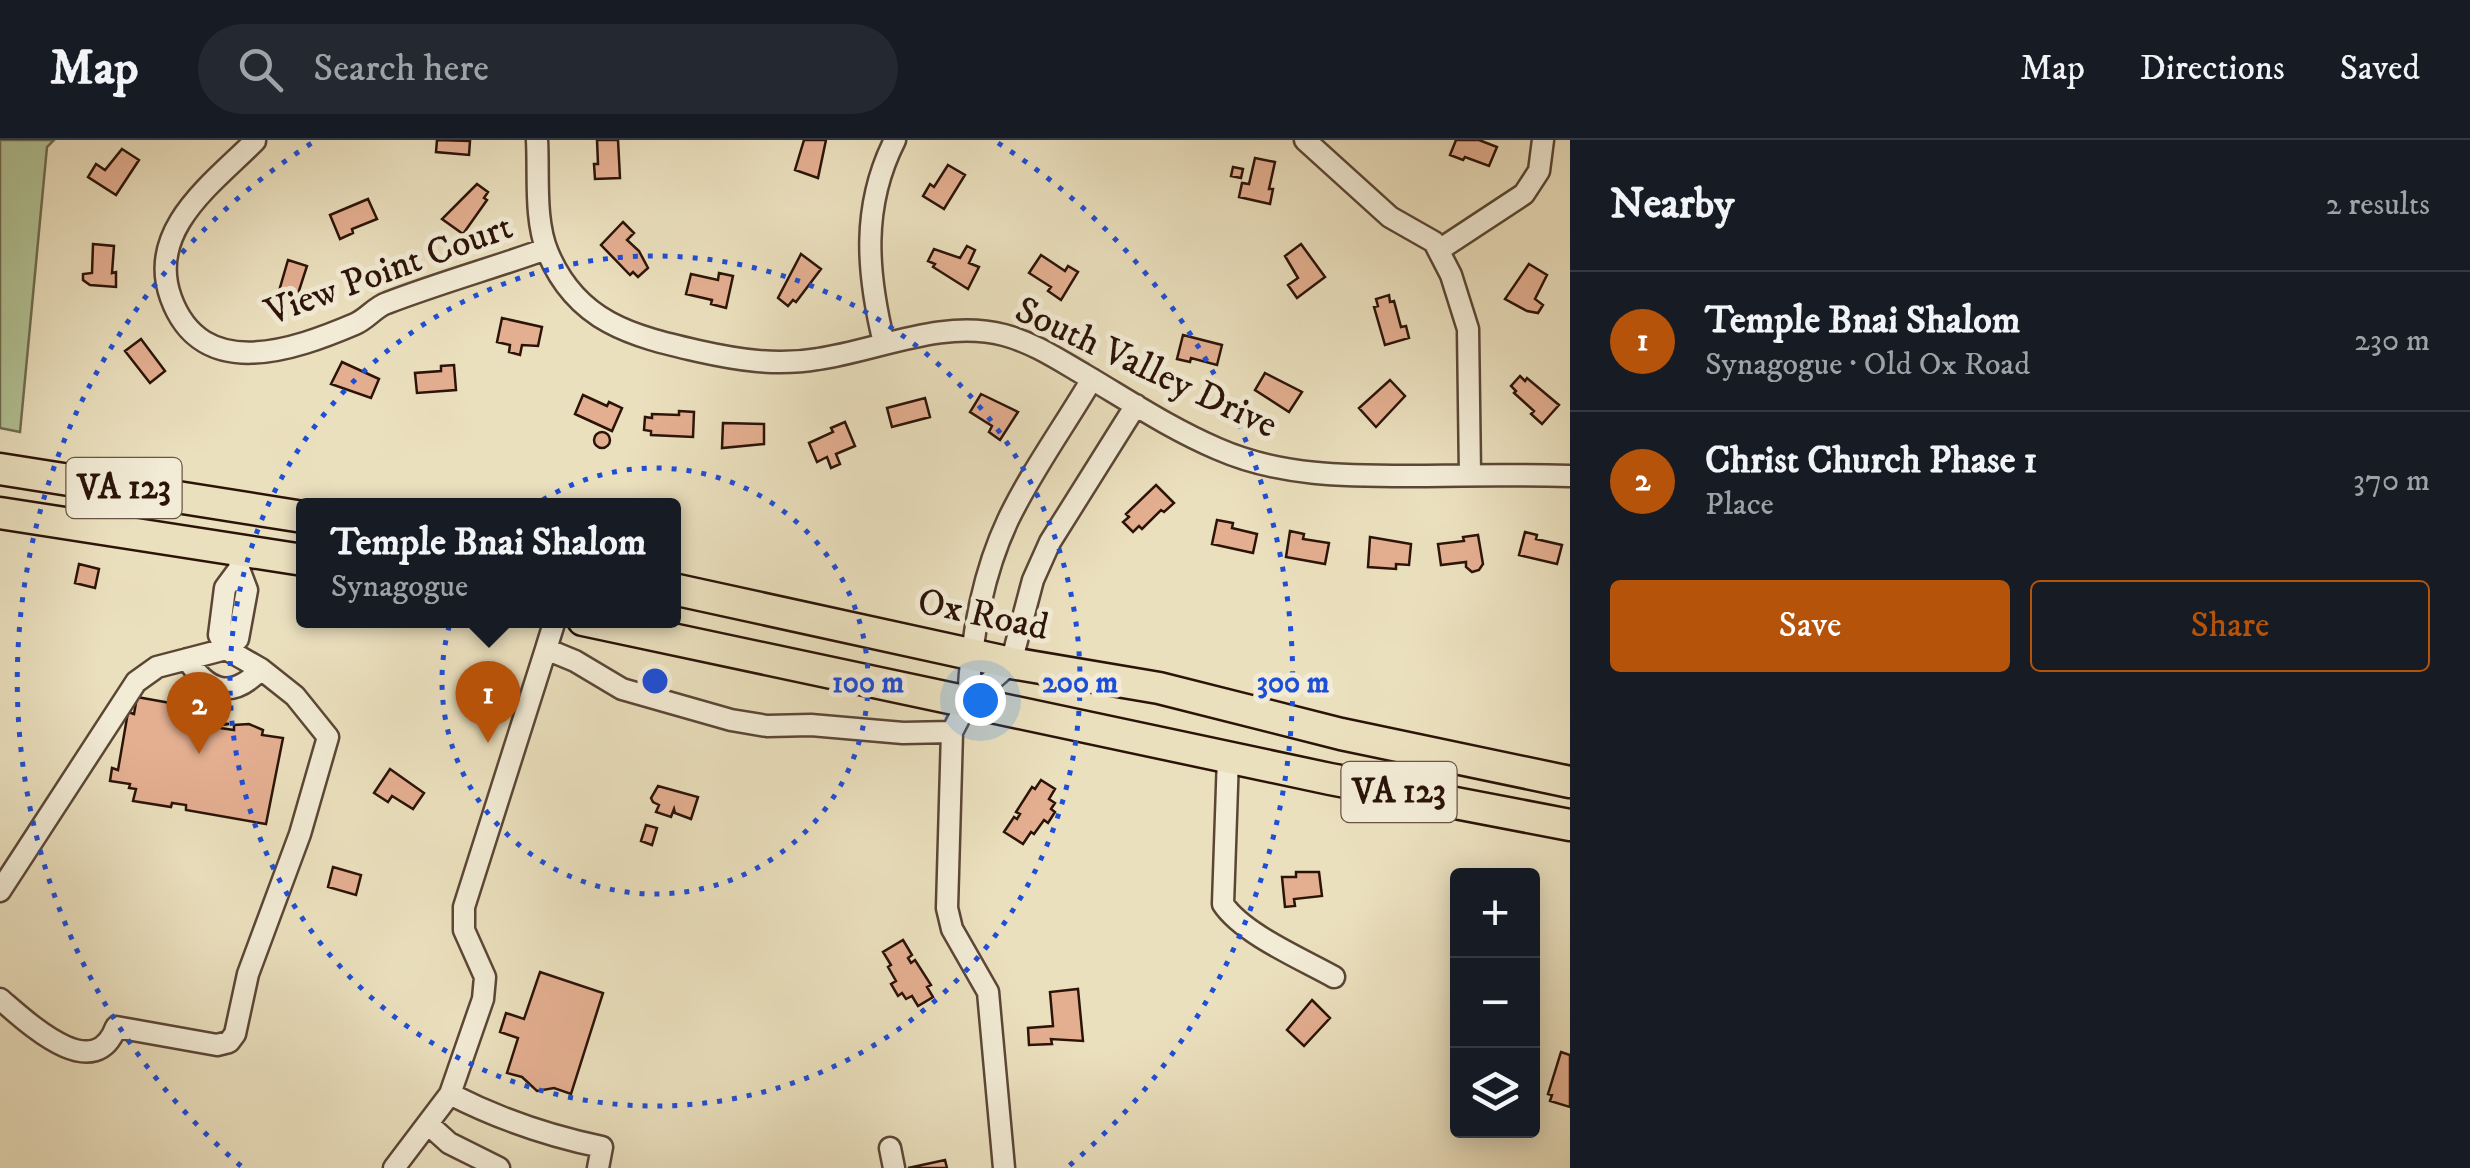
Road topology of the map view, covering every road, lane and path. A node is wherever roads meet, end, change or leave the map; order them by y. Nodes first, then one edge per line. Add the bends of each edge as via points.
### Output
1 (254, 140) edge
2 (537, 140) edge
3 (896, 140) edge
4 (1305, 140) edge
5 (1543, 140) edge
6 (546, 249) junction
7 (1438, 250) junction
8 (884, 344) junction
9 (1092, 379) junction
10 (1136, 405) junction
11 (0, 469) edge
12 (1470, 476) junction
13 (1570, 476) edge
14 (248, 508) junction
15 (0, 513) edge
16 (296, 516) edge
17 (240, 560) junction
18 (296, 560) edge
19 (681, 591) edge
20 (553, 628) edge
21 (622, 628) edge
22 (226, 648) junction
23 (546, 649) junction
24 (970, 654) junction
25 (187, 659) junction
26 (1011, 663) junction
27 (261, 668) junction
28 (968, 701) junction
29 (952, 732) junction
30 (1228, 757) junction
31 (1570, 782) edge
32 (1570, 826) edge
33 (0, 890) edge
34 (1334, 977) dead end
35 (0, 999) edge
36 (450, 1094) junction
37 (428, 1124) junction
38 (394, 1168) edge
39 (499, 1168) edge
40 (598, 1168) edge
41 (1004, 1168) edge

1 - 6 street, View Point Court via 185,212 168,247 166,282 174,306 216,347 248,355 271,352 354,324 382,304
2 - 6 street, South Valley Drive
3 - 8 street via 870,222 870,270
4 - 7 street via 1390,217
5 - 7 street via 1538,171 1524,194
6 - 8 street, South Valley Drive via 585,306 646,339 774,363
7 - 12 street via 1468,329
8 - 9 street, South Valley Drive via 954,331 1002,334
9 - 10 street, South Valley Drive
9 - 24 street via 1009,519
10 - 12 street, South Valley Drive via 1215,448 1272,467 1353,476
10 - 26 street via 1050,542
11 - 14 highway, VA 123
12 - 13 street, South Valley Drive
14 - 16 highway, VA 123
14 - 17 highway
15 - 17 highway, VA 123
17 - 18 highway, VA 123
17 - 22 street via 248,590 238,639
19 - 24 highway, Ox Road / VA 123
20 - 23 street
21 - 28 highway, VA 123
22 - 25 street
22 - 27 street
23 - 29 street via 622,690 731,720
23 - 36 street via 464,907 464,930 485,987
24 - 26 highway, Ox Road / VA 123
24 - 28 street
25 - 27 street via 212,687 230,688
25 - 33 street via 156,667 136,682
26 - 28 street
26 - 31 highway, Ox Road / VA 123 via 1158,688
27 - 35 street via 296,696 328,737 248,974 235,1034 216,1045 116,1028 112,1040 85,1052 51,1041
28 - 29 street
28 - 30 highway, VA 123
29 - 41 street via 946,908 988,992
30 - 32 highway, VA 123
30 - 34 street via 1223,904 1245,926
36 - 37 street
36 - 40 street via 554,1137 602,1146
37 - 38 street
37 - 39 street via 449,1143

